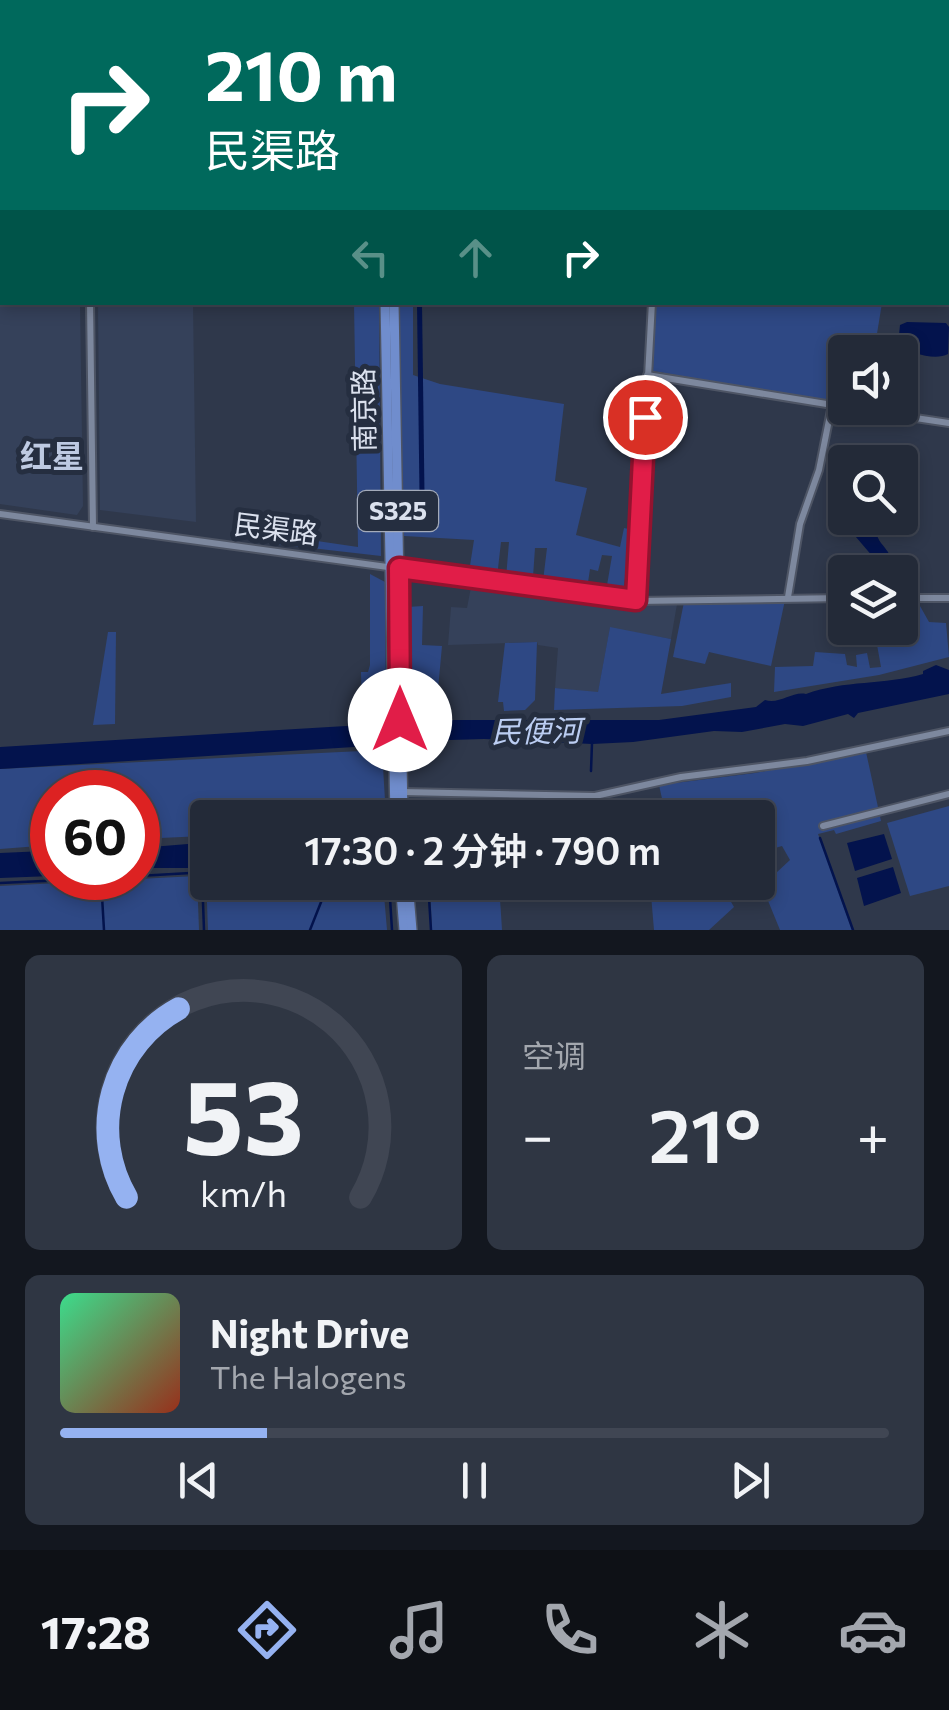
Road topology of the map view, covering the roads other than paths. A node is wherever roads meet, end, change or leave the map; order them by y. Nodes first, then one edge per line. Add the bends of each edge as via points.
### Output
1 (90, 305) edge
2 (385, 305) edge
3 (394, 305) edge
4 (652, 305) edge
5 (647, 375) junction
6 (828, 404) edge
7 (918, 418) edge
8 (949, 423) edge
9 (828, 425) edge
10 (0, 514) edge
11 (93, 527) junction
12 (394, 568) junction
13 (788, 598) junction
14 (828, 598) edge
15 (918, 598) edge
16 (949, 598) edge
17 (636, 600) junction
18 (949, 731) edge
19 (397, 749) junction
20 (402, 792) junction
21 (949, 794) edge
22 (396, 800) edge
23 (402, 800) edge
24 (823, 826) dead end
25 (403, 900) edge
26 (408, 900) edge
27 (408, 930) edge

1 - 11 street
2 - 12 main road, 南京路 / S325
3 - 12 main road, 南京路 / S325
4 - 5 street
5 - 6 street
5 - 17 street
7 - 8 street
9 - 13 street
10 - 11 street, 民渠路
11 - 12 street, 民渠路
12 - 17 street, 民渠路
12 - 19 main road, 南京路 / S325
13 - 14 street, 民渠路
13 - 17 street, 民渠路
15 - 16 street
18 - 20 street via 595,796
19 - 20 main road, 南京路 / S325
19 - 22 main road, 南京路 / S325
20 - 23 main road, 南京路 / S325
21 - 24 street
25 - 27 main road
26 - 27 main road

